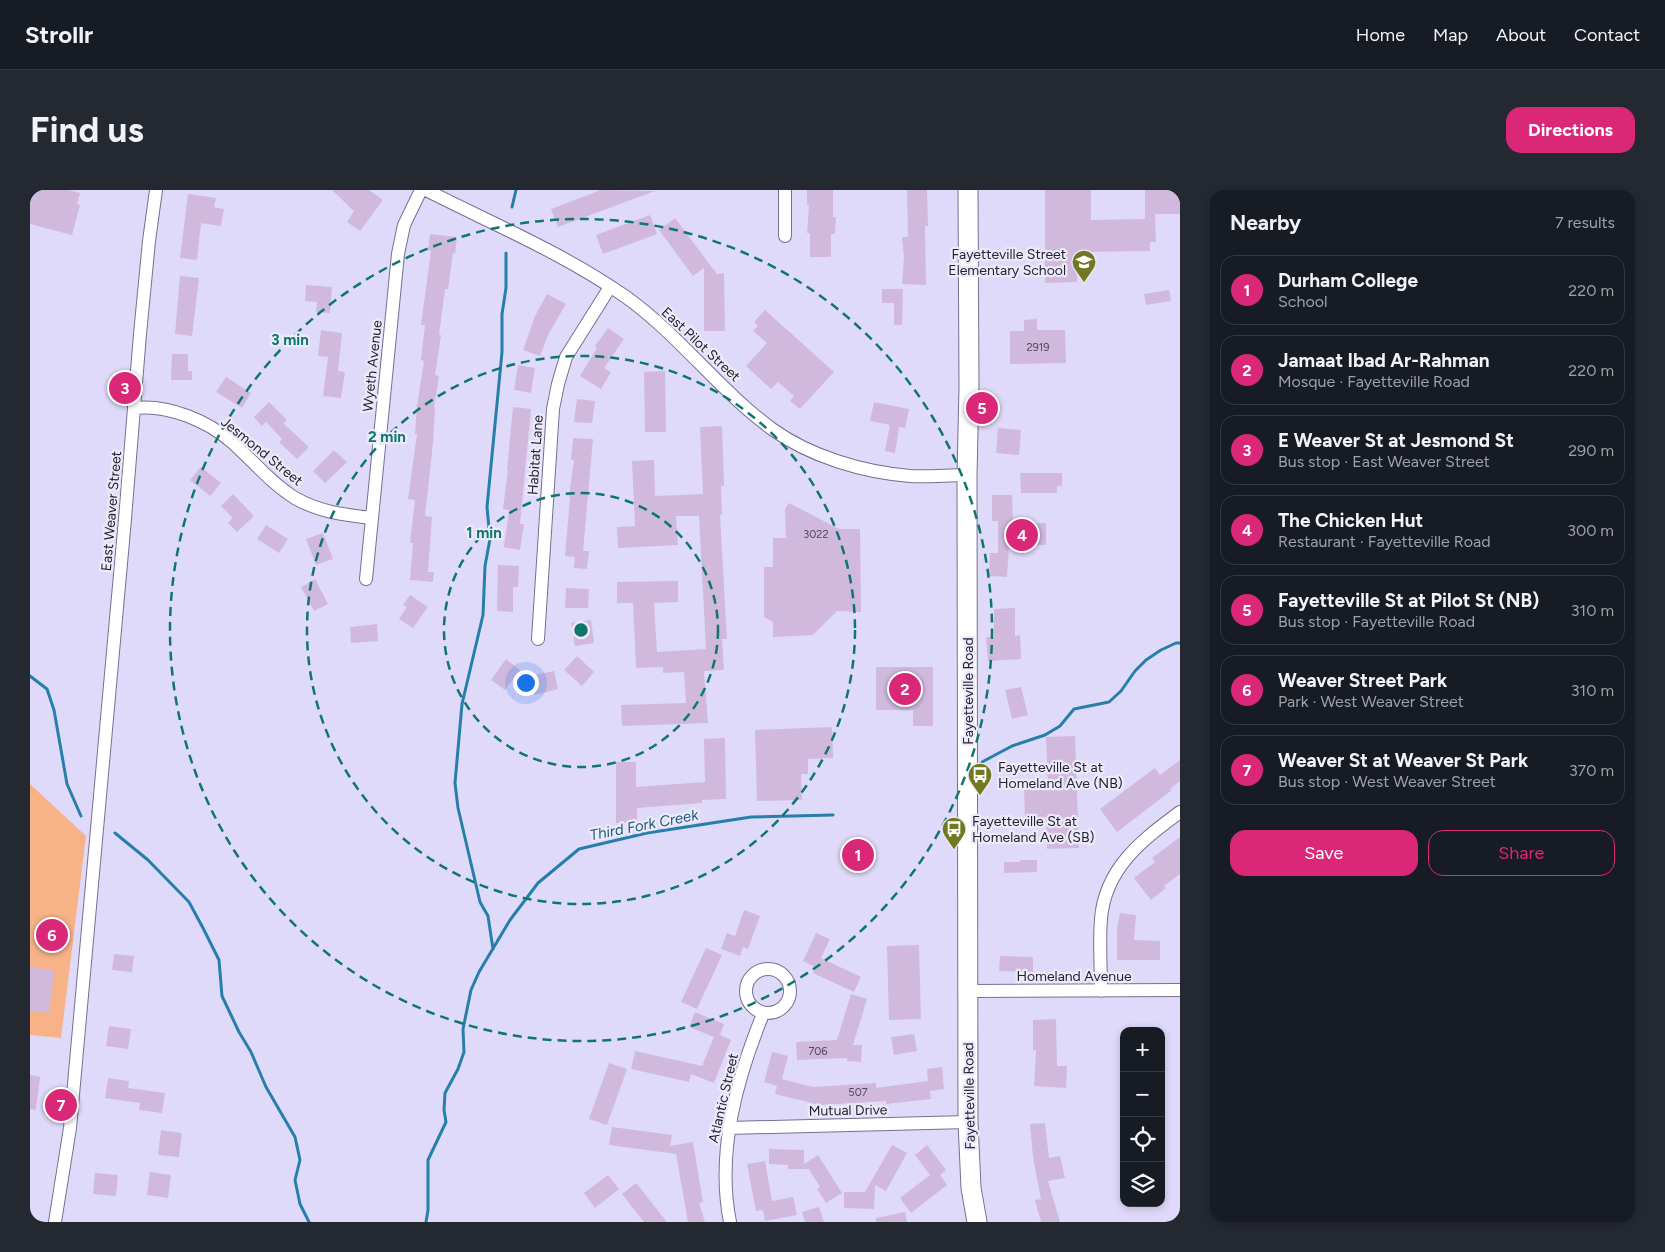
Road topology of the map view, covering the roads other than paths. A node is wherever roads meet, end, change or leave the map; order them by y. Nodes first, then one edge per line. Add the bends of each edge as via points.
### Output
1 (156, 190) edge
2 (422, 190) edge
3 (426, 190) edge
4 (785, 190) edge
5 (968, 190) edge
6 (785, 236) dead end
7 (610, 287) junction
8 (135, 408) junction
9 (967, 475) junction
10 (372, 518) junction
11 (366, 579) dead end
12 (538, 639) dead end
13 (1180, 812) edge
14 (1180, 990) edge
15 (968, 991) junction
16 (1102, 991) junction
17 (763, 1014) dead end
18 (968, 1122) junction
19 (728, 1128) junction
20 (55, 1222) edge
21 (730, 1222) edge
22 (976, 1222) edge

1 - 8 street, East Weaver Street
2 - 10 street, Wyeth Avenue via 404,225 400,242
3 - 7 street, East Pilot Street via 560,256
4 - 6 street
5 - 9 main road, Fayetteville Road
7 - 9 street, East Pilot Street via 648,316 772,429 799,446 828,459 873,470 910,476
7 - 12 street, Habitat Lane via 566,357 558,384 553,409
8 - 10 street, Jesmond Street via 164,409 205,425 231,441 280,487 308,505
8 - 20 street, East Weaver Street via 70,1128
9 - 15 main road, Fayetteville Road
10 - 11 street, Wyeth Avenue
13 - 16 street via 1134,849 1110,884 1101,919
14 - 16 street, Homeland Avenue
15 - 16 street, Homeland Avenue
15 - 18 main road, Fayetteville Road
17 - 19 street, Atlantic Street
18 - 19 street, Mutual Drive
18 - 22 main road, Fayetteville Road
19 - 21 street, Atlantic Street via 725,1182

